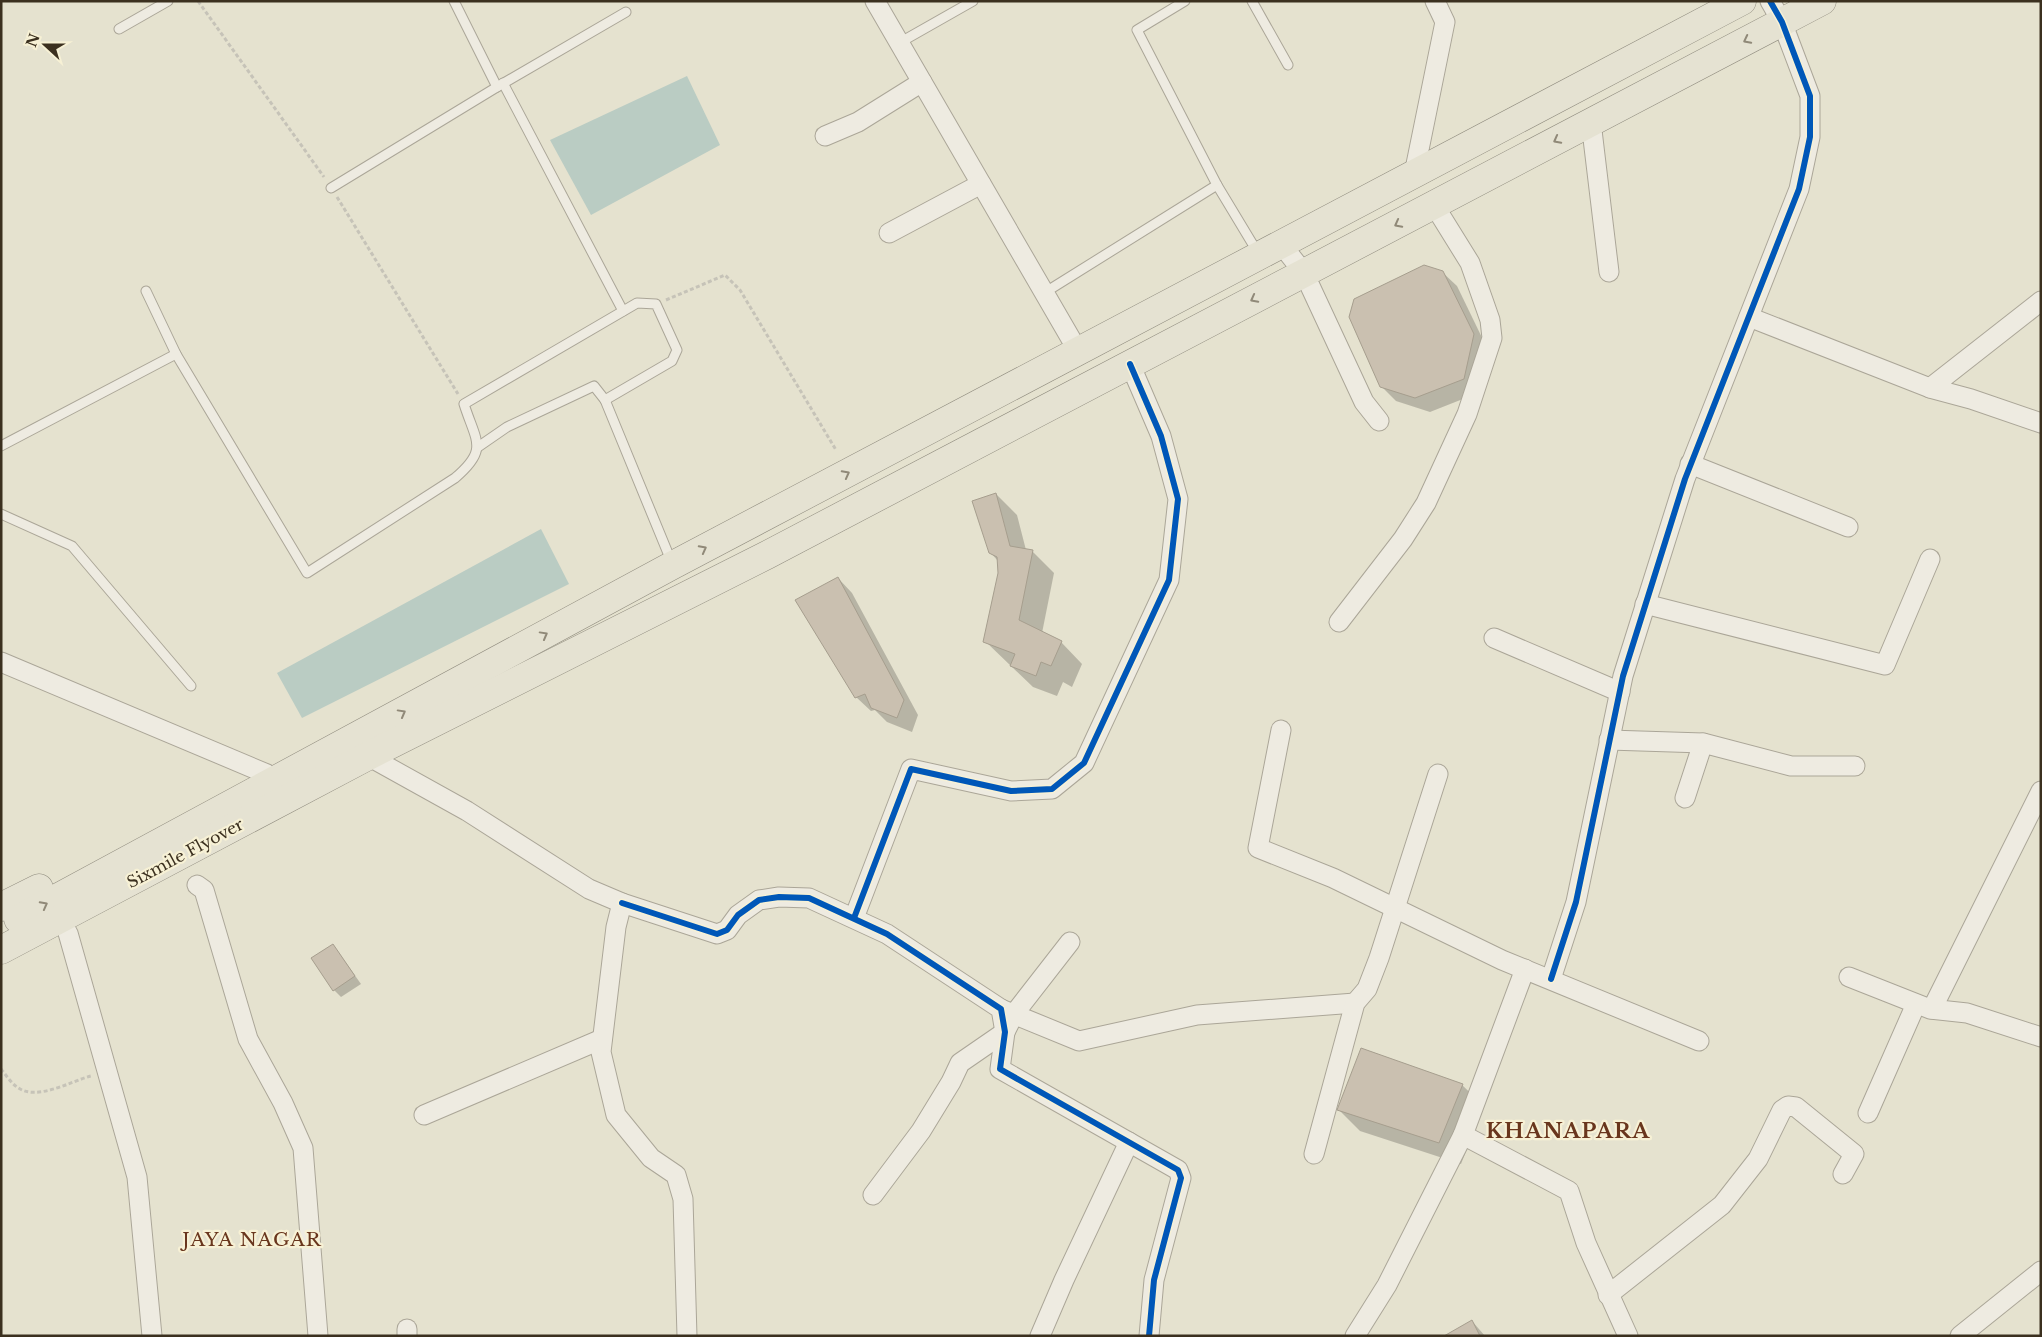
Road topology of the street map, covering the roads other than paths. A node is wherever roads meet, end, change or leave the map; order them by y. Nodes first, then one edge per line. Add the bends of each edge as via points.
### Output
1 (168, 1) edge
2 (454, 1) edge
3 (875, 1) edge
4 (973, 1) edge
5 (1185, 1) edge
6 (1252, 1) edge
7 (1435, 1) edge
8 (1742, 1) edge
9 (1822, 1) edge
10 (626, 12) dead end
11 (1776, 12) edge
12 (120, 29) dead end
13 (899, 43) junction
14 (1288, 65) dead end
15 (922, 82) junction
16 (500, 85) junction
17 (1591, 122) junction
18 (825, 136) dead end
19 (1414, 174) junction
20 (981, 184) junction
21 (1217, 185) junction
22 (332, 188) dead end
23 (1434, 205) junction
24 (889, 233) dead end
25 (1270, 250) junction
26 (1609, 272) dead end
27 (1304, 273) junction
28 (146, 291) dead end
29 (1044, 293) junction
30 (2041, 301) edge
31 (623, 311) junction
32 (1749, 317) junction
33 (1078, 351) junction
34 (176, 354) junction
35 (1130, 364) junction
36 (1930, 388) junction
37 (605, 400) junction
38 (1378, 421) dead end
39 (2041, 423) edge
40 (1, 446) edge
41 (478, 447) junction
42 (1690, 464) junction
43 (1, 514) edge
44 (1848, 527) dead end
45 (1930, 559) dead end
46 (673, 565) junction
47 (1645, 604) junction
48 (1339, 622) dead end
49 (1494, 638) dead end
50 (1, 662) edge
51 (191, 686) dead end
52 (1620, 692) junction
53 (1281, 730) dead end
54 (1609, 740) junction
55 (1703, 743) junction
56 (364, 746) junction
57 (1855, 766) dead end
58 (267, 774) junction
59 (1438, 774) dead end
60 (303, 779) junction
61 (2041, 791) edge
62 (1685, 798) dead end
63 (197, 885) dead end
64 (622, 903) junction
65 (1, 907) edge
66 (1395, 908) junction
67 (854, 918) junction
68 (1, 928) edge
69 (68, 933) junction
70 (1070, 942) dead end
71 (1, 950) edge
72 (1, 966) edge
73 (1525, 969) junction
74 (1849, 977) dead end
75 (1551, 979) junction
76 (1355, 1003) junction
77 (1924, 1006) junction
78 (1007, 1011) junction
79 (1005, 1032) junction
80 (2041, 1037) edge
81 (602, 1039) junction
82 (1699, 1041) dead end
83 (1868, 1113) dead end
84 (424, 1116) dead end
85 (1463, 1134) junction
86 (1129, 1142) junction
87 (1314, 1154) dead end
88 (1843, 1174) dead end
89 (872, 1195) dead end
90 (2041, 1271) edge
91 (1608, 1295) junction
92 (1968, 1334) edge
93 (152, 1336) edge
94 (318, 1336) edge
95 (686, 1336) edge
96 (1040, 1336) edge
97 (1149, 1336) edge
98 (1355, 1336) edge
99 (1628, 1336) edge

1 - 12 lane
2 - 16 lane
3 - 13 street
4 - 13 lane
5 - 21 lane via 1137,30
6 - 14 lane
7 - 19 street via 1445,22
8 - 19 main road
9 - 11 main road
10 - 16 lane
11 -> 17 main road
11 - 32 street via 1810,96 1810,137 1799,189
13 - 15 street
15 - 18 street via 858,122
15 - 20 street
16 - 22 lane
16 - 31 lane
17 -> 23 main road
17 - 26 street
19 - 25 main road
20 - 24 street
20 - 29 street
21 - 25 lane
21 - 29 lane
23 -> 27 main road
23 - 48 street via 1470,263 1490,320 1492,338 1467,414 1426,503 1404,539
25 - 27 street
25 - 33 main road
27 -> 35 main road
27 - 38 street via 1364,402
28 - 34 lane
29 - 33 street
30 - 36 street
31 - 37 lane via 637,303 656,304 677,350 672,361
31 - 41 lane via 464,404
32 - 36 street
32 - 42 street
46 -> 33 main road
34 - 40 lane
34 - 41 lane via 307,574 454,478 472,463
35 - 56 main road via 767,556
35 - 67 street via 1162,436 1178,499 1169,580 1084,763 1052,790 1011,791 911,768
36 - 39 street
37 - 41 lane via 594,386 507,427
37 - 46 lane
42 - 44 street
42 - 47 street
43 - 51 lane via 72,546
45 - 47 street via 1885,665
56 -> 46 main road
47 - 52 street
49 - 52 street
50 - 58 street
52 - 54 street
53 - 66 street via 1258,848 1333,878
54 - 55 street
54 - 75 street via 1576,902
55 - 57 street via 1791,766
55 - 62 street
56 - 58 main road via 342,732
56 - 60 main road, Sixmile Flyover
56 - 64 street via 589,889
56 - 69 main road via 360,775
58 - 65 main road
59 - 66 street
68 -> 60 main road, Sixmile Flyover
60 - 71 main road, Sixmile Flyover
61 - 77 street
63 - 94 street via 204,890 248,1039 303,1148
64 - 67 street via 717,934 727,930 738,915 759,900 779,897 809,898
64 - 81 street
66 - 73 street
66 - 76 street via 1367,989
67 - 78 street via 887,934
69 - 72 main road
69 - 93 street via 137,1177
70 - 78 street
73 - 75 street
73 - 85 street
74 - 77 street
75 - 82 street
76 - 78 street via 1197,1015 1080,1041
76 - 87 street
77 - 80 street via 1967,1013
77 - 83 street
78 - 79 street
79 - 86 street via 1000,1069
79 - 89 street via 960,1063 921,1131
81 - 84 street
81 - 95 street via 601,1052 616,1116 650,1158 676,1175 683,1199
85 - 91 street via 1569,1191
85 - 98 street via 1387,1285
86 - 96 street
86 - 97 street via 1178,1170 1181,1178 1154,1280
88 - 91 street via 1854,1154 1796,1107 1788,1106 1782,1110 1758,1159 1722,1205
90 - 92 street
91 - 99 street

